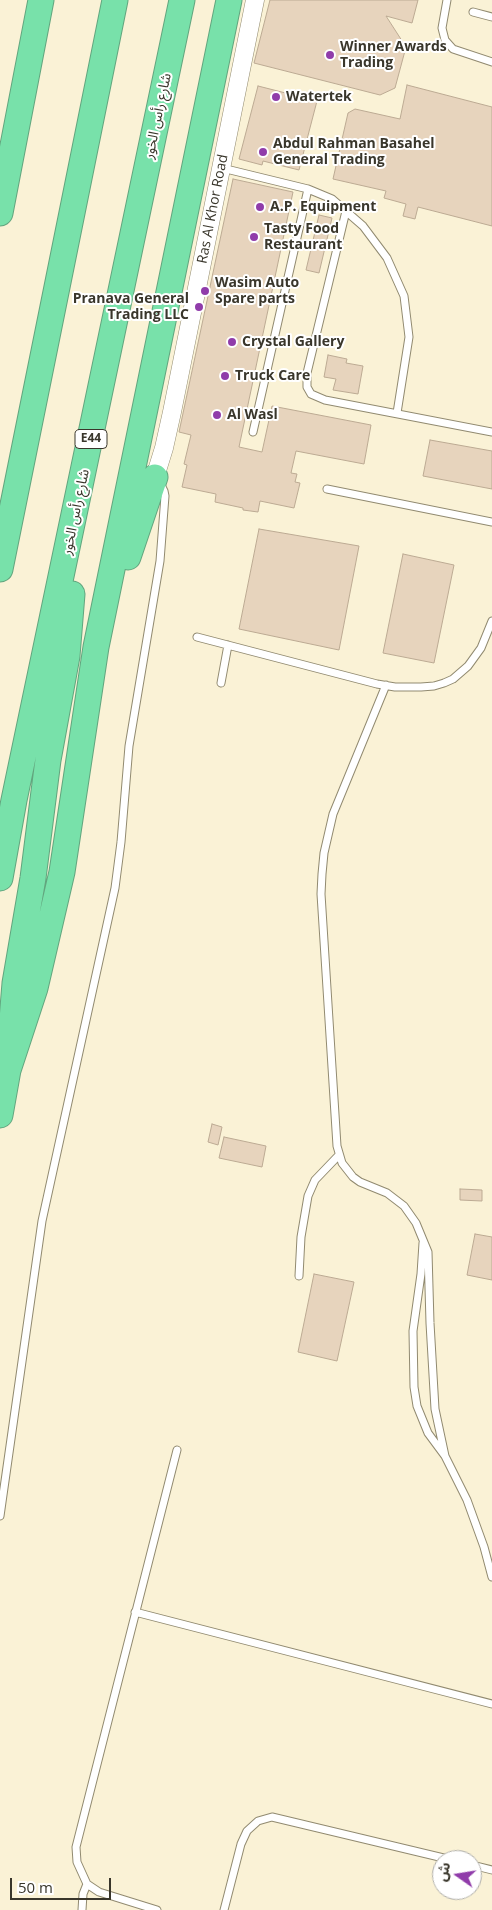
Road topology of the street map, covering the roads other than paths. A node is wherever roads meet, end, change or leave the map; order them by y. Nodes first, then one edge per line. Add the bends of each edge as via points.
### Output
1 (41, 0) edge
2 (115, 0) edge
3 (182, 0) edge
4 (229, 0) edge
5 (255, 0) edge
6 (447, 0) edge
7 (473, 12) dead end
8 (492, 17) edge
9 (492, 62) edge
10 (222, 168) junction
11 (308, 189) junction
12 (346, 211) junction
13 (0, 213) edge
14 (397, 413) junction
15 (253, 432) dead end
16 (492, 432) edge
17 (155, 477) junction
18 (81, 487) junction
19 (327, 489) dead end
20 (492, 522) edge
21 (0, 570) edge
22 (492, 621) edge
23 (197, 637) dead end
24 (228, 645) junction
25 (221, 683) dead end
26 (386, 685) junction
27 (86, 714) junction
28 (0, 878) edge
29 (8, 1070) junction
30 (0, 1115) edge
31 (339, 1155) junction
32 (423, 1243) junction
33 (300, 1276) dead end
34 (177, 1450) dead end
35 (445, 1456) junction
36 (0, 1516) edge
37 (492, 1577) edge
38 (135, 1612) junction
39 (492, 1704) edge
40 (432, 1855) edge
41 (87, 1884) junction
42 (82, 1910) edge
43 (157, 1910) edge
44 (224, 1910) edge

1 - 13 highway
2 - 21 highway
3 - 18 highway, شارع رأس الخور / E44
4 - 27 highway via 96,647
5 - 10 street, Ras Al Khor Road
6 - 9 lane via 442,28 445,40 453,49
7 - 8 lane
10 - 11 lane
10 - 17 street, Ras Al Khor Road via 168,430
11 - 12 lane via 332,199
11 - 15 lane
12 - 14 lane via 363,226 387,258 404,296 409,337
12 - 14 lane via 307,373 307,387 311,394 325,400
14 - 16 lane
17 - 27 highway via 124,570 103,669
17 - 36 lane via 164,491 163,528 129,746 117,873 42,1221
18 - 28 highway, شارع رأس الخور / E44
18 - 29 highway via 66,656 14,983
19 - 20 lane
22 - 26 lane via 476,658 453,679 434,686 408,688
23 - 24 lane
24 - 25 lane
24 - 26 lane
26 - 31 lane via 334,814 322,874
27 - 29 highway via 62,872 35,988
29 - 30 highway
31 - 32 lane via 353,1177 387,1193 404,1206 416,1223
31 - 33 lane via 315,1180 308,1196 301,1237
32 - 35 lane via 429,1257 435,1409
32 - 35 lane via 413,1332 414,1387 423,1424
34 - 38 lane
35 - 37 lane via 476,1523
38 - 39 lane
38 - 41 lane via 76,1847 77,1862
40 - 44 lane via 272,1817 258,1821 247,1830
41 - 42 lane
41 - 43 lane via 99,1892

